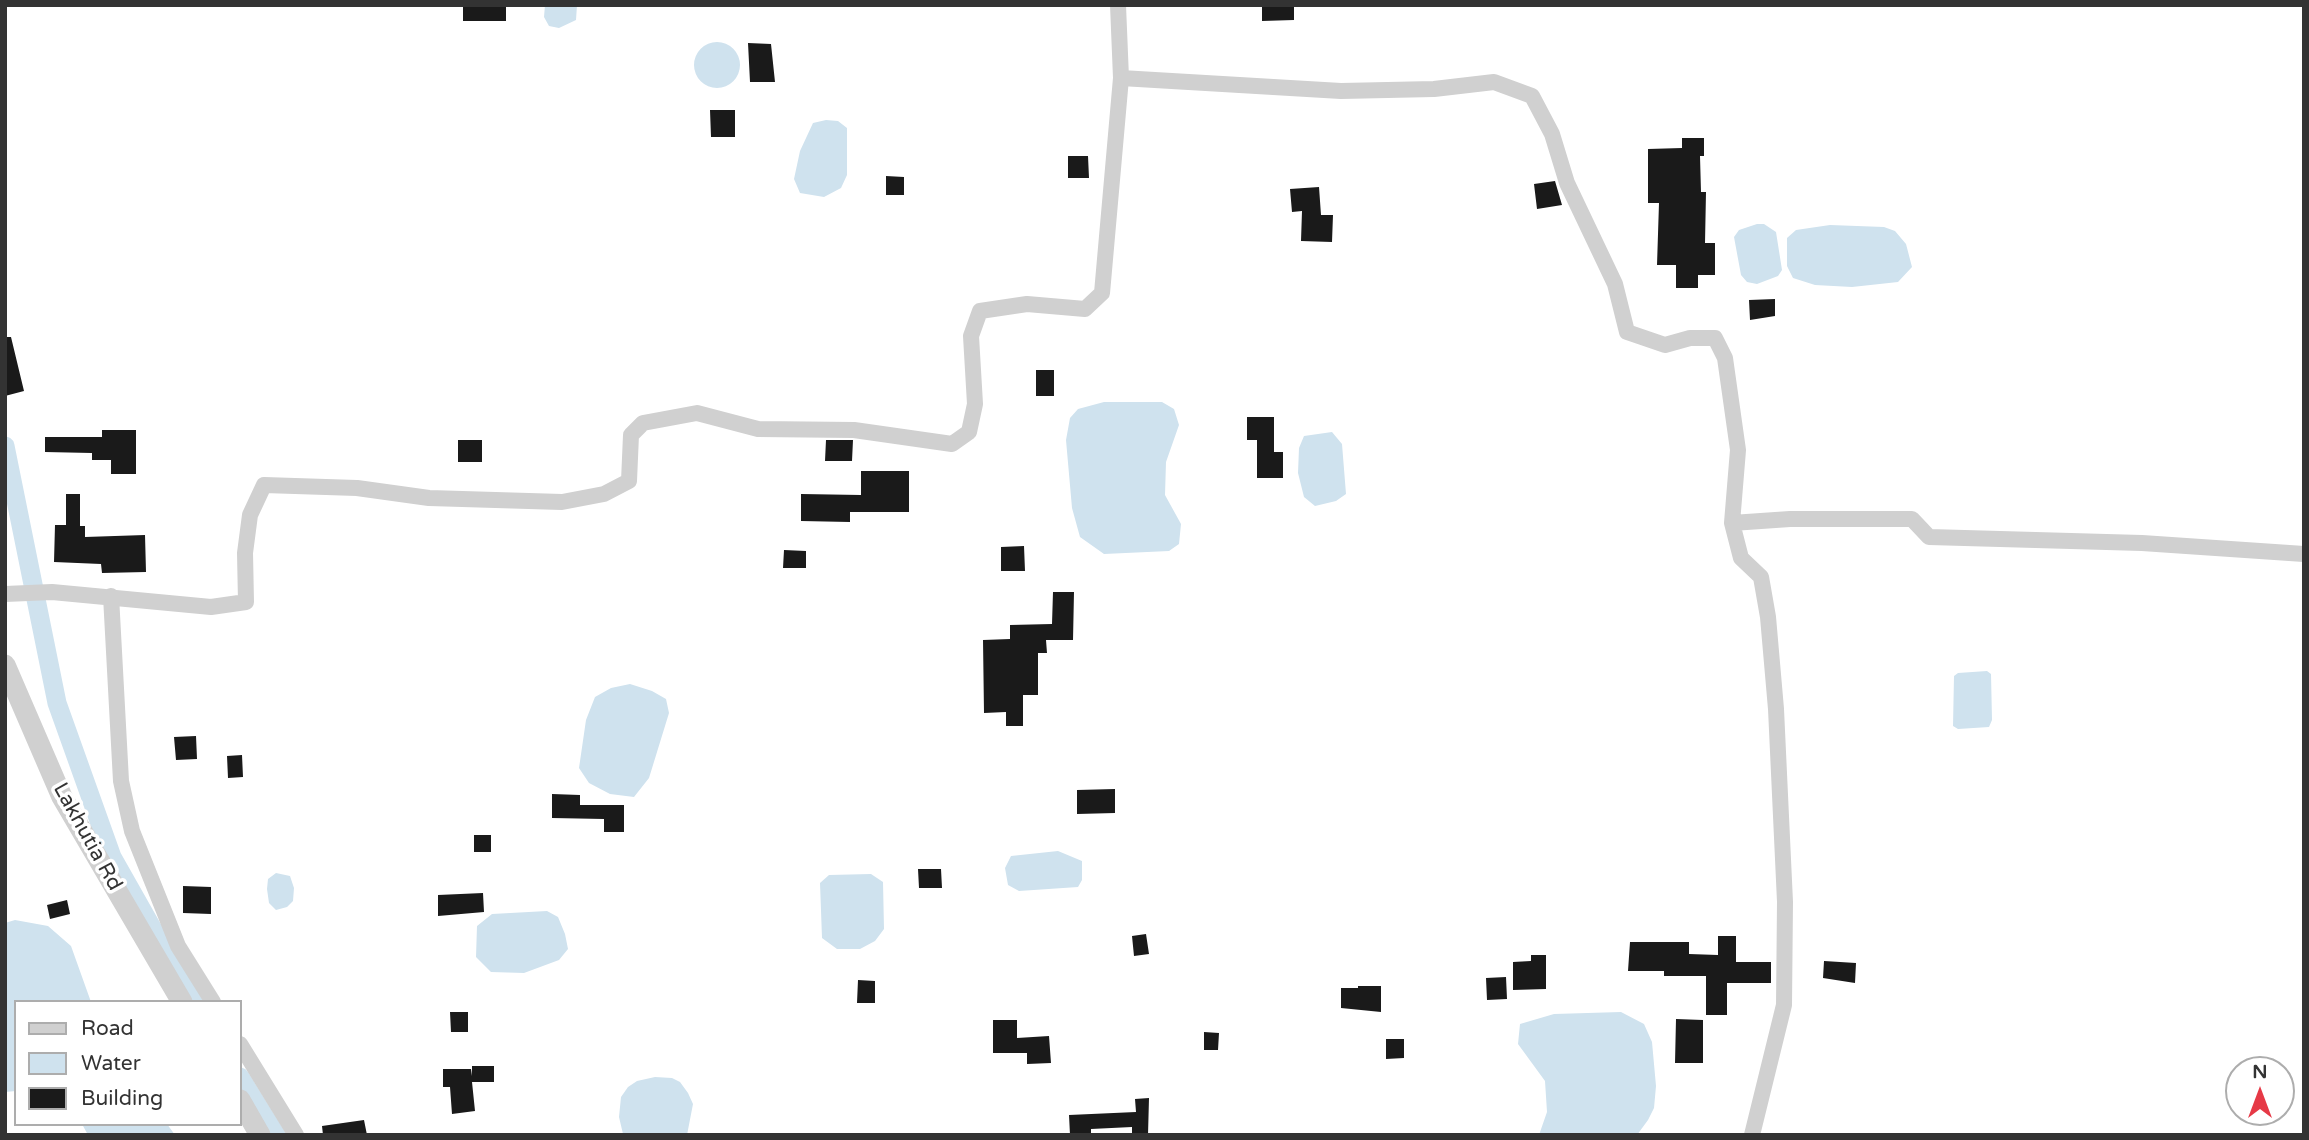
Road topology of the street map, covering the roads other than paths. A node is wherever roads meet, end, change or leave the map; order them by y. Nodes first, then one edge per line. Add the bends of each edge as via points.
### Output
1 (1118, 5) edge
2 (1121, 78) junction
3 (1732, 523) junction
4 (2304, 554) edge
5 (9, 595) edge
6 (111, 596) junction
7 (5, 665) edge
8 (181, 1000) edge
9 (212, 1000) edge
10 (242, 1047) edge
11 (242, 1104) edge
12 (260, 1135) edge
13 (296, 1135) edge
14 (1752, 1135) edge

1 - 2 street
2 - 3 street via 1341,90 1434,89 1494,82 1532,96 1615,284 1627,332 1665,345 1715,338 1725,358 1738,450
2 - 6 street via 1102,293 1085,309 1027,304 981,311 971,335 973,413 969,432 952,444 854,430 758,429 697,413 643,423 631,435 629,481 604,495 562,502 429,498 357,488 264,485 250,515 246,602 211,607
3 - 4 street via 1912,519 1929,537 2142,543
3 - 14 street via 1741,558 1761,577 1768,617 1785,902 1784,1005
5 - 6 street
6 - 9 street via 121,781 132,831 178,946
7 - 8 street, Lakhutia Rd via 62,797
10 - 13 street
11 - 12 street

